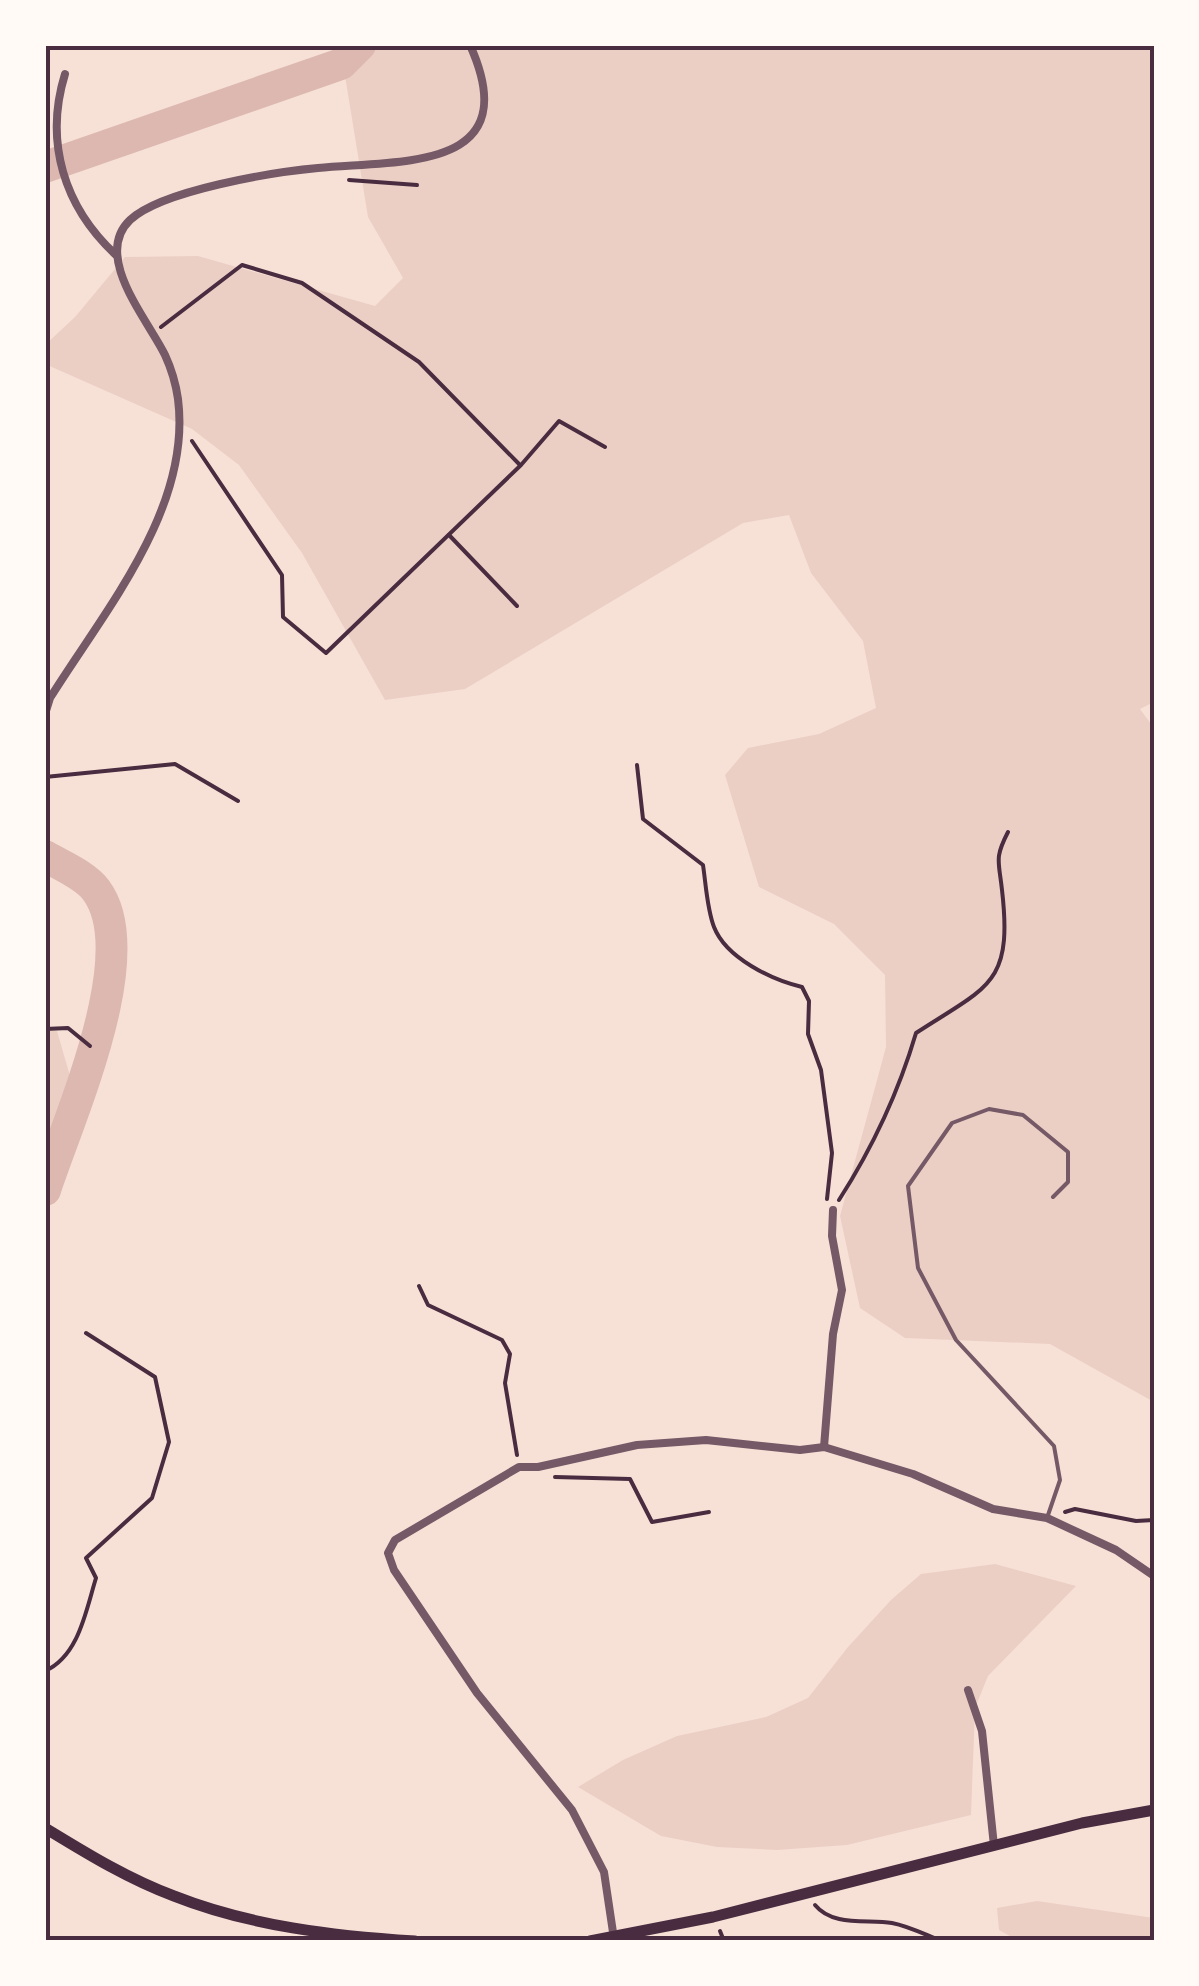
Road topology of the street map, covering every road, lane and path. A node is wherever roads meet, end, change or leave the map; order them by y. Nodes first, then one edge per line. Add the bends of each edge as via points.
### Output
1 (470, 45) edge
2 (65, 74) dead end
3 (317, 168) junction
4 (417, 185) dead end
5 (116, 255) junction
6 (153, 333) junction
7 (179, 433) junction
8 (605, 447) dead end
9 (521, 465) junction
10 (448, 535) junction
11 (516, 606) dead end
12 (45, 714) edge
13 (637, 765) dead end
14 (45, 777) edge
15 (238, 802) dead end
16 (1008, 832) dead end
17 (45, 1029) edge
18 (90, 1046) dead end
19 (1054, 1198) dead end
20 (833, 1210) junction
21 (419, 1286) dead end
22 (86, 1333) dead end
23 (824, 1447) junction
24 (518, 1467) junction
25 (540, 1476) dead end
26 (708, 1512) dead end
27 (1047, 1518) junction
28 (1154, 1520) edge
29 (1154, 1576) edge
30 (45, 1670) edge
31 (968, 1690) dead end
32 (1154, 1810) edge
33 (45, 1828) edge
34 (994, 1846) junction
35 (806, 1894) junction
36 (614, 1938) junction
37 (939, 1940) edge
38 (415, 1941) edge
39 (590, 1941) edge

1 - 3 street via 486,100 481,123 464,144 400,164
2 - 5 street via 54,129 69,192 92,234
3 - 4 path via 333,178
3 - 5 street via 243,179 162,202 127,222
5 - 6 street
6 - 7 street via 178,397
6 - 9 path via 242,265 302,283 418,362
7 - 10 path via 194,442 282,575 283,617 326,653
7 - 12 street via 172,486 156,530
8 - 9 path via 558,421
9 - 10 path
10 - 11 path
13 - 20 path via 642,819 703,865 714,926 725,947 780,982 802,987 809,1002 808,1034 821,1070 832,1153 827,1199
14 - 15 path via 175,764
16 - 20 path via 996,856 1004,958 990,984 916,1033 872,1149
17 - 18 path via 68,1028
19 - 27 lane via 1068,1182 1068,1152 1022,1115 989,1109 952,1122 908,1186 918,1268 956,1340 1054,1446 1060,1480
20 - 23 street via 842,1290
21 - 24 path via 428,1305 502,1340 510,1354 505,1383
22 - 30 path via 154,1377 169,1442 152,1498 86,1558 96,1578 78,1636 56,1666
23 - 24 street via 706,1440
23 - 27 street via 914,1474 994,1510
24 - 36 street via 394,1540 388,1553 477,1693 572,1810 604,1872
25 - 26 path via 630,1479 652,1522
27 - 28 path via 1075,1510
27 - 29 street
31 - 34 street via 982,1730
32 - 34 main road
33 - 38 main road via 174,1896 256,1922
34 - 35 main road
35 - 36 main road
35 - 37 path via 822,1914 894,1923
36 - 39 main road

